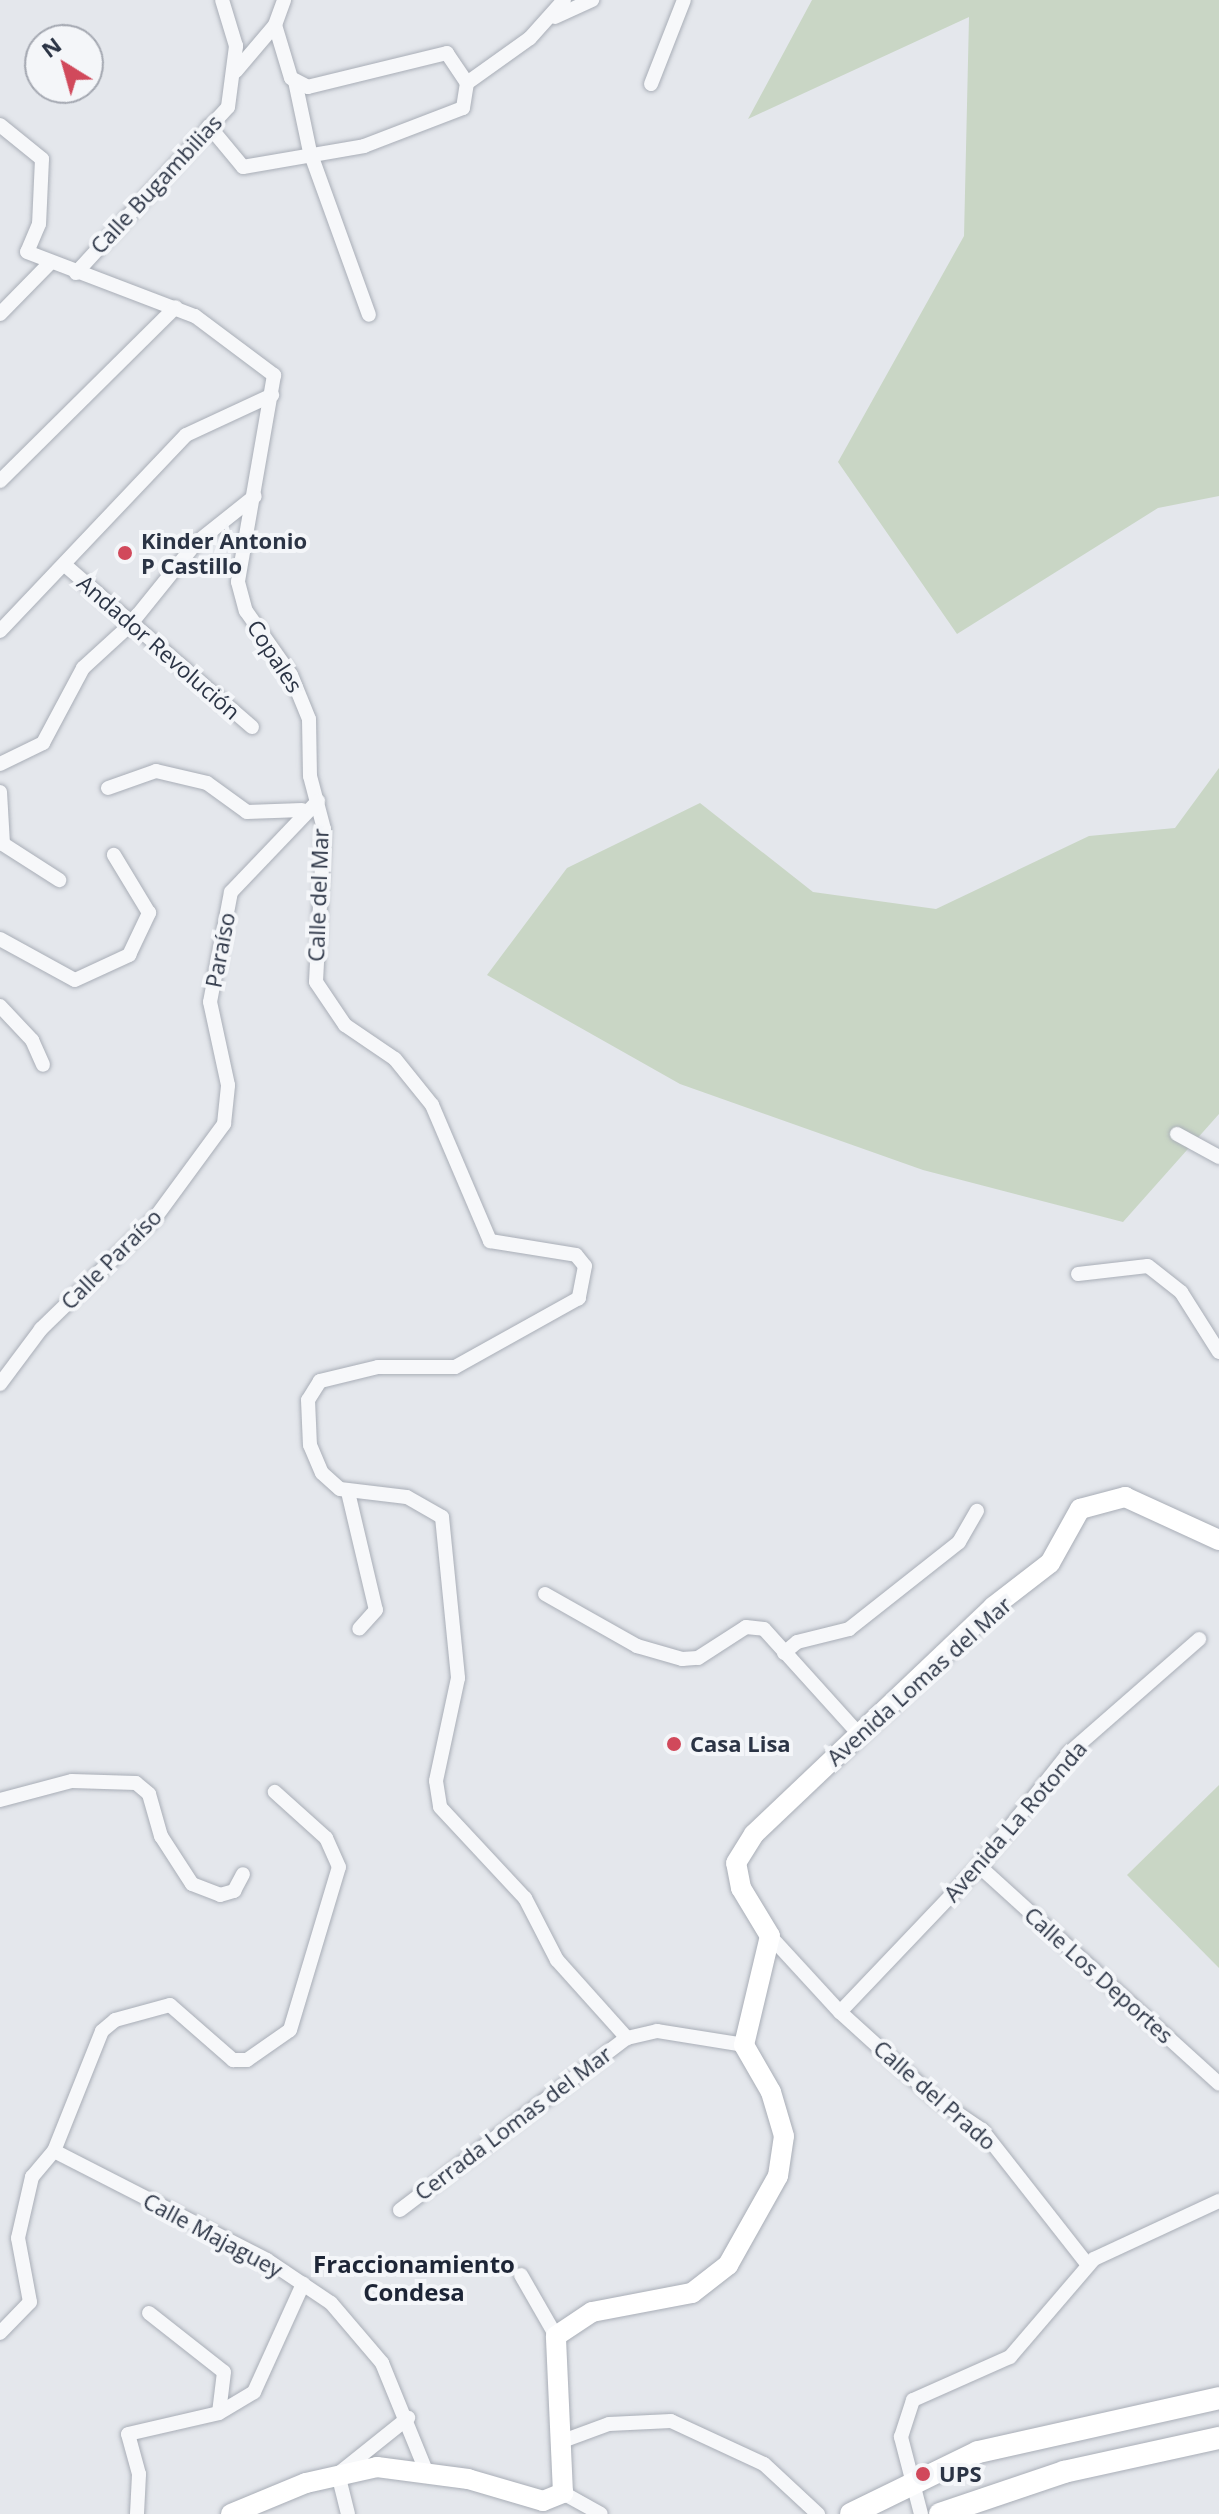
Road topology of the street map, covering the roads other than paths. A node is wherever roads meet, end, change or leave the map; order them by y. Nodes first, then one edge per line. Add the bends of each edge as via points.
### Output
1 (222, 0) edge
2 (284, 0) edge
3 (564, 0) edge
4 (592, 0) edge
5 (684, 0) edge
6 (554, 18) junction
7 (275, 25) junction
8 (235, 72) junction
9 (295, 81) junction
10 (467, 83) junction
11 (651, 84) dead end
12 (0, 125) edge
13 (209, 126) junction
14 (310, 152) junction
15 (49, 264) junction
16 (76, 273) junction
17 (176, 307) junction
18 (0, 314) edge
19 (369, 315) dead end
20 (272, 395) junction
21 (0, 481) edge
22 (255, 496) junction
23 (66, 566) junction
24 (129, 626) junction
25 (0, 631) edge
26 (252, 727) dead end
27 (0, 764) edge
28 (310, 776) joint
29 (108, 788) dead end
30 (0, 792) edge
31 (318, 801) junction
32 (302, 810) junction
33 (2, 845) edge
34 (114, 855) dead end
35 (59, 880) dead end
36 (0, 939) edge
37 (0, 1006) edge
38 (43, 1065) dead end
39 (228, 1085) joint
40 (1177, 1134) dead end
41 (1219, 1157) edge
42 (1078, 1274) dead end
43 (1219, 1352) edge
44 (0, 1384) edge
45 (348, 1492) junction
46 (977, 1511) dead end
47 (1219, 1540) edge
48 (545, 1594) dead end
49 (359, 1629) dead end
50 (1199, 1639) dead end
51 (784, 1653) junction
52 (859, 1734) junction
53 (275, 1792) dead end
54 (0, 1800) edge
55 (979, 1866) junction
56 (243, 1874) dead end
57 (770, 1936) junction
58 (840, 2012) junction
59 (627, 2038) junction
60 (744, 2045) junction
61 (1219, 2084) edge
62 (54, 2151) junction
63 (1219, 2201) edge
64 (400, 2210) dead end
65 (1087, 2264) junction
66 (521, 2275) dead end
67 (303, 2284) junction
68 (149, 2313) dead end
69 (0, 2333) edge
70 (556, 2336) junction
71 (1219, 2398) edge
72 (226, 2410) junction
73 (408, 2418) junction
74 (1219, 2438) edge
75 (560, 2442) junction
76 (427, 2473) junction
77 (338, 2474) junction
78 (908, 2482) junction
79 (563, 2493) junction
80 (137, 2514) edge
81 (231, 2514) edge
82 (348, 2514) edge
83 (601, 2514) edge
84 (818, 2514) edge
85 (851, 2514) edge
86 (921, 2514) edge
87 (940, 2514) edge

1 - 8 street, Calle Bugambilias
2 - 7 street
3 - 6 street
4 - 6 street
5 - 11 street
6 - 10 street
7 - 8 street
7 - 9 street
8 - 13 street, Calle Bugambilias via 228,107
9 - 10 street via 308,87 447,53
9 - 14 street
10 - 14 street via 463,108 425,128
12 - 15 street via 42,159 39,224 27,252
13 - 14 street via 243,167
13 - 16 street, Calle Bugambilias
14 - 19 street
15 - 16 street
15 - 18 street
16 - 17 street
17 - 20 street via 267,368 274,375
17 - 21 street
20 - 22 street, Copales
20 - 23 street via 186,435
22 - 24 street via 196,543
22 - 28 street, Copales via 238,582 246,611 304,699
23 - 24 street, Andador Revolución
23 - 25 street
24 - 26 street, Andador Revolución via 192,670
24 - 27 street via 83,668 43,743
28 - 31 street, Calle del Mar
29 - 32 street via 156,771 207,783 247,812
30 - 33 street
31 - 32 street, Paraíso
31 - 45 street, Calle del Mar via 324,829 316,982 345,1025 395,1059 432,1105 490,1241 576,1255 586,1280 579,1298 469,1361 437,1371 378,1367 320,1381 308,1400 310,1445 322,1473
32 - 39 street, Paraíso via 231,892 210,1002
33 - 35 street
34 - 36 street via 149,913 129,955 75,980
37 - 38 street via 32,1040
39 - 44 street, Calle Paraíso via 224,1124 155,1218 41,1329
40 - 41 street
42 - 43 street via 1148,1266 1181,1292
45 - 49 street via 376,1610
45 - 59 street via 407,1497 442,1517 458,1678 436,1781 440,1807 525,1898 557,1960
46 - 51 street via 959,1542 849,1629 797,1642
47 - 52 main road, Avenida Lomas del Mar via 1125,1497 1080,1509 1050,1563
48 - 51 street via 637,1646 682,1659 698,1658 746,1627 764,1629
50 - 55 street, Avenida La Rotonda via 1069,1753
51 - 52 street
52 - 57 main road, Avenida Lomas del Mar via 754,1834 736,1863 741,1888
53 - 62 street via 326,1838 339,1867 290,2030 259,2057 233,2060 179,2007 115,2020 102,2031
54 - 56 street via 72,1781 136,1783 149,1794 161,1836 192,1884 220,1895 234,1891
55 - 58 street, Avenida La Rotonda
55 - 61 street, Calle Los Deportes
57 - 58 street, Calle del Prado
57 - 60 main road
58 - 65 street, Calle del Prado via 935,2098 982,2130
59 - 60 street via 657,2031
59 - 64 street, Cerrada Lomas del Mar via 592,2057
60 - 70 main road via 771,2092 784,2136 778,2176 751,2232 728,2265 692,2293 592,2312
62 - 67 street, Calle Majaguey
62 - 69 street via 32,2177 18,2238 30,2302
63 - 65 street
65 - 78 street via 1010,2357 913,2400 901,2437
66 - 70 street
67 - 72 street via 254,2392
67 - 73 street, Calle Majaguey via 331,2303 382,2363
68 - 72 street via 224,2372
70 - 75 main road
71 - 78 main road via 978,2452
72 - 80 street via 128,2434 139,2474
73 - 76 street, Calle Majaguey
73 - 77 street
74 - 87 main road via 1064,2472
75 - 79 main road via 567,2468
75 - 84 street via 609,2424 671,2421 764,2464
76 - 77 main road via 377,2467
76 - 79 main road via 543,2501
77 - 81 main road
77 - 82 street
78 - 85 main road
78 - 86 street
79 - 83 street

